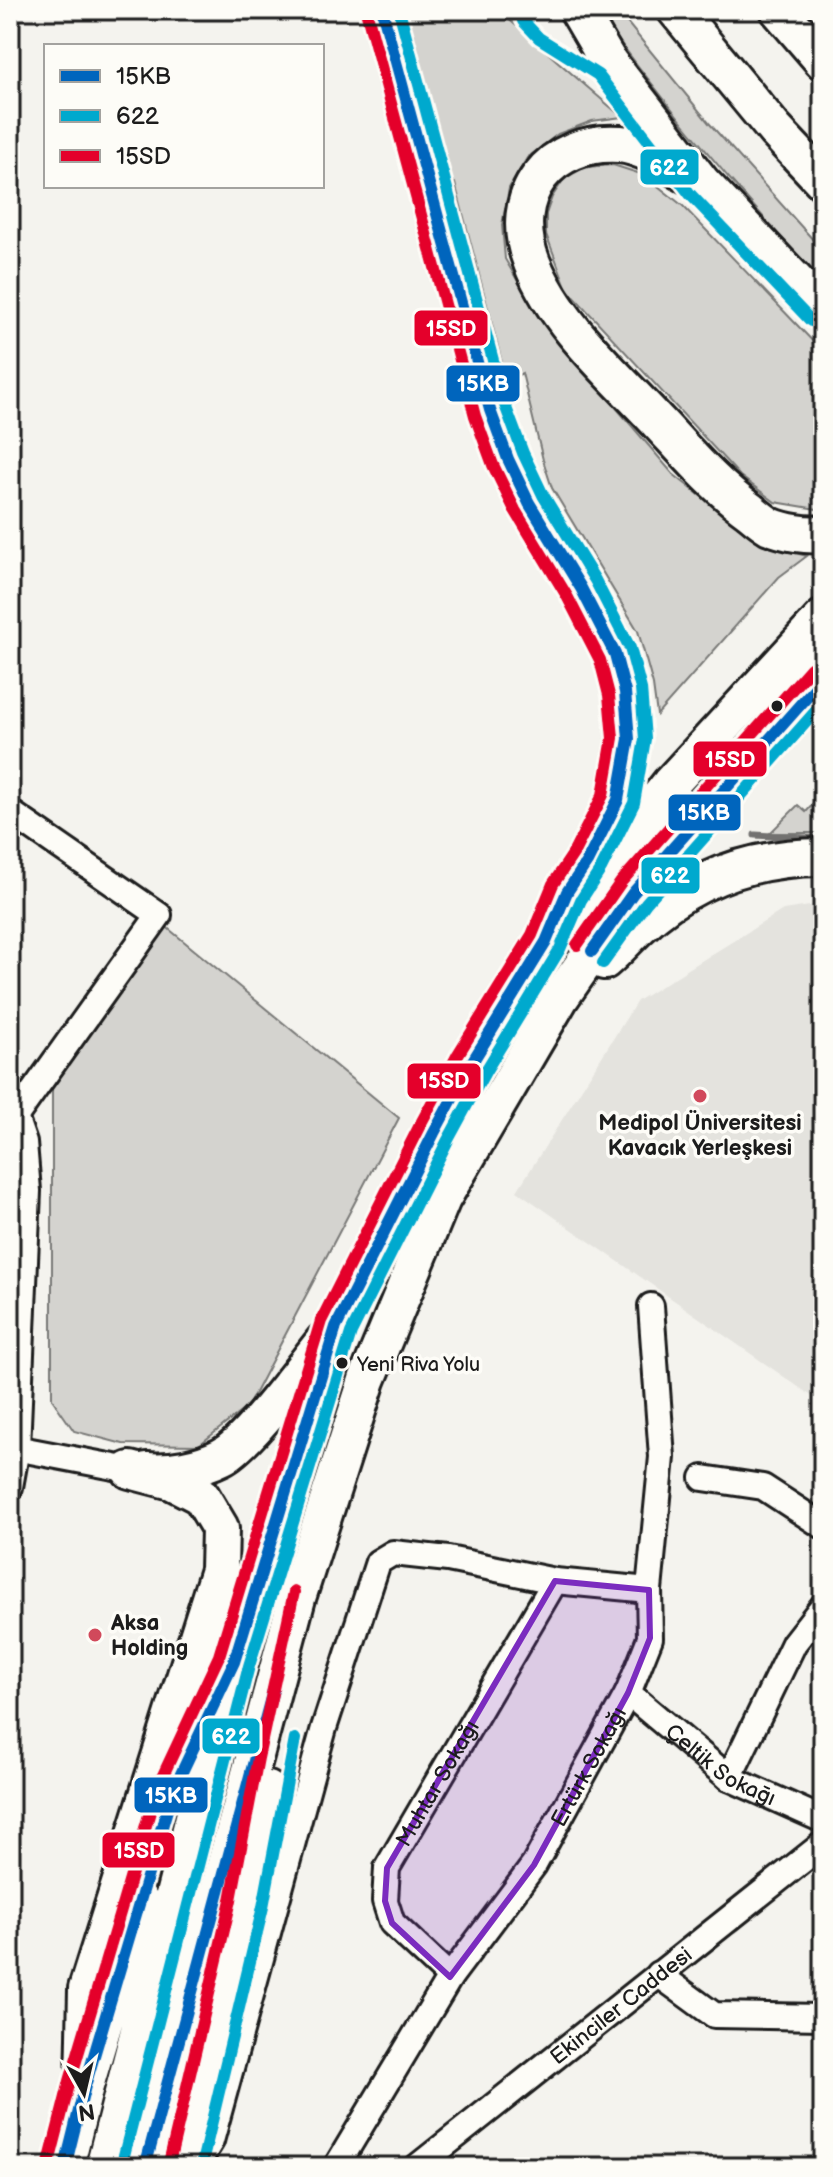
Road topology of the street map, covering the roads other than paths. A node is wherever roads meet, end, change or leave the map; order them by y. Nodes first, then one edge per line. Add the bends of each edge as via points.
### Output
1 (382, 10) edge
2 (578, 10) edge
3 (676, 10) edge
4 (779, 10) edge
5 (823, 61) edge
6 (823, 181) edge
7 (702, 183) junction
8 (823, 310) edge
9 (823, 534) edge
10 (823, 618) edge
11 (823, 679) edge
12 (10, 812) edge
13 (823, 857) edge
14 (546, 942) junction
15 (560, 998) junction
16 (12, 1115) edge
17 (651, 1306) dead end
18 (336, 1327) junction
19 (14, 1447) edge
20 (130, 1470) junction
21 (336, 1476) junction
22 (703, 1478) dead end
23 (10, 1487) edge
24 (823, 1526) edge
25 (555, 1581) junction
26 (649, 1590) junction
27 (823, 1606) edge
28 (234, 1662) junction
29 (628, 1693) junction
30 (729, 1778) junction
31 (823, 1820) edge
32 (823, 1844) edge
33 (658, 1974) junction
34 (450, 1977) junction
35 (823, 2017) edge
36 (85, 2086) junction
37 (65, 2167) edge
38 (104, 2167) edge
39 (145, 2167) edge
40 (185, 2167) edge
41 (195, 2167) edge
42 (336, 2167) edge
43 (417, 2167) edge

1 - 14 highway via 490,410 529,503 604,627 625,692 629,739 618,800
2 - 7 highway via 609,63
3 - 6 highway
4 - 5 highway
7 - 8 highway
7 - 9 highway via 623,144 574,149 551,163 526,203 530,260 575,333 723,492 770,526
10 - 14 highway via 670,784
11 - 15 highway via 633,893
12 - 16 street via 159,915
13 - 15 highway via 766,861 711,877 641,925
14 - 18 highway via 471,1064
15 - 21 highway via 442,1199 367,1380
16 - 19 street via 24,1143 28,1191
17 - 26 street, Ertürk Sokağı via 662,1457
18 - 20 highway via 222,1457 167,1473
18 - 28 highway
19 - 20 street
19 - 23 street
20 - 36 highway via 172,1481 201,1496 220,1528 219,1570 87,1989
21 - 39 highway via 297,1598
21 - 40 highway via 247,1903
22 - 24 street via 763,1487
25 - 26 street
25 - 34 street, Muhtar Sokağı via 387,1868 385,1901 392,1923
25 - 41 street via 393,1553 378,1562 324,1728 211,2141
26 - 29 street, Ertürk Sokağı via 650,1638
27 - 30 street via 794,1643
28 - 36 highway via 172,1793
28 - 38 highway
29 - 30 street, Çeltik Sokaḡı
29 - 34 street, Ertürk Sokağı via 534,1865
30 - 31 street, Çeltik Sokaḡı
32 - 33 street, Ekinciler Caddesi
33 - 35 street via 714,2015
33 - 43 street, Ekinciler Caddesi
34 - 42 street, Ertürk Sokağı
36 - 37 highway

